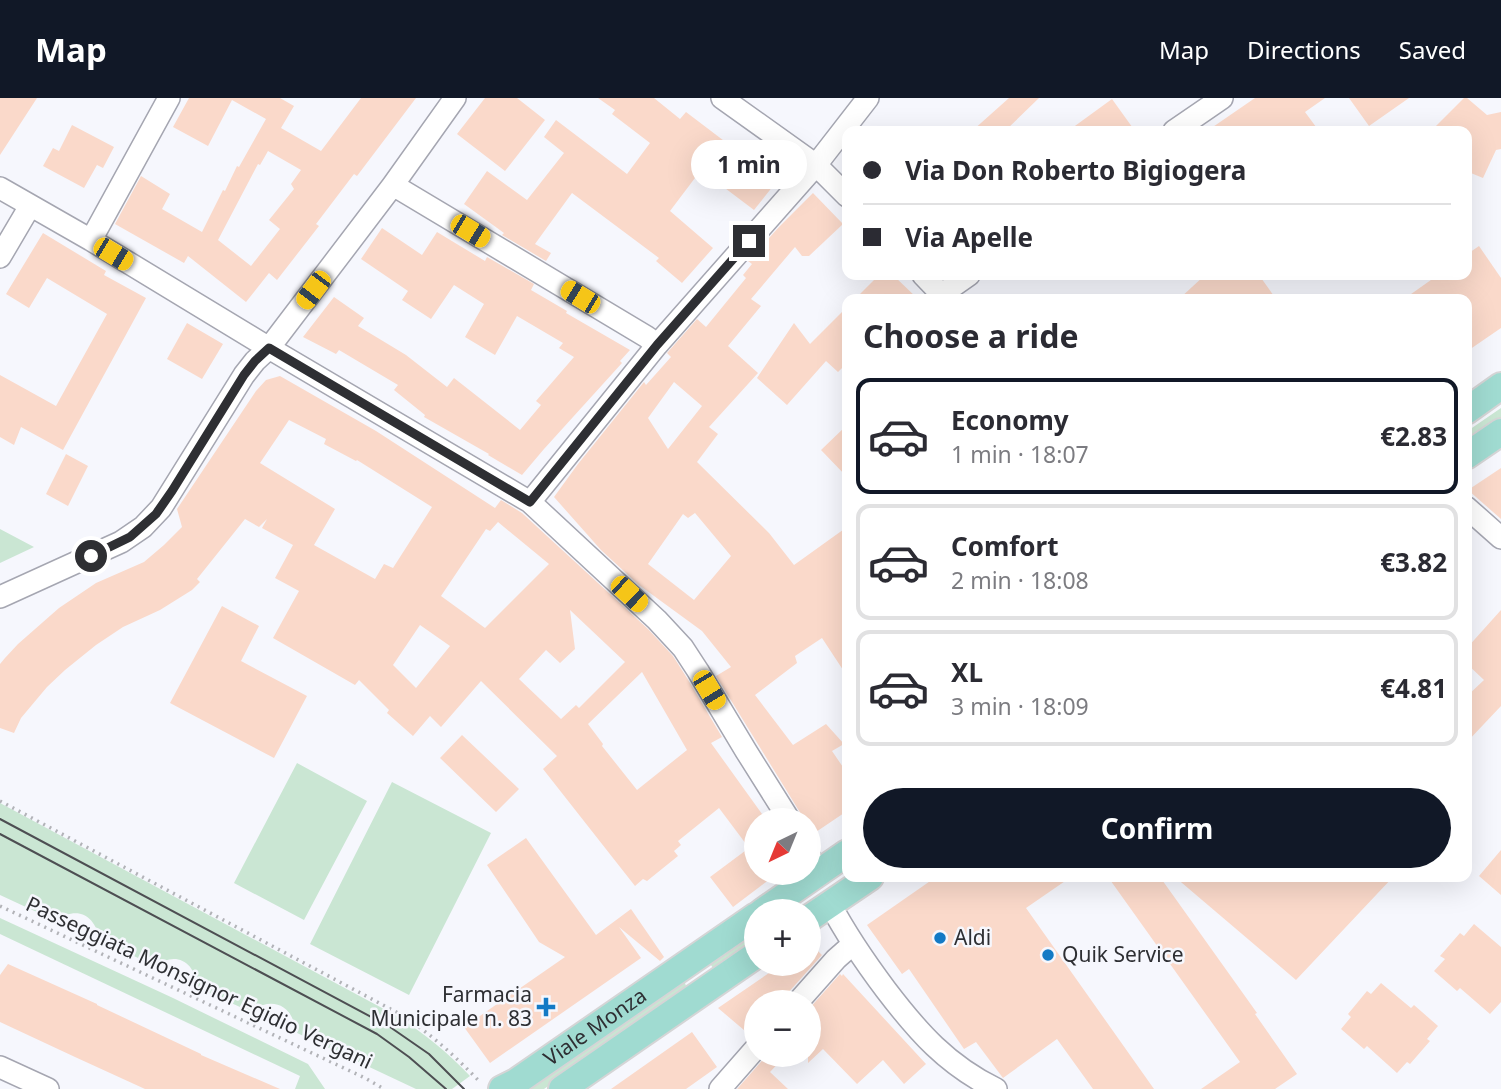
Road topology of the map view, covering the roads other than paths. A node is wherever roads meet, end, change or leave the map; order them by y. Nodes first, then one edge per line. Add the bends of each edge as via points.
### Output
1 (169, 98) edge
2 (455, 98) edge
3 (722, 98) edge
4 (868, 98) edge
5 (1222, 98) edge
6 (847, 126) edge
7 (1181, 126) edge
8 (842, 132) edge
9 (817, 165) junction
10 (393, 185) junction
11 (0, 188) edge
12 (842, 191) edge
13 (30, 206) junction
14 (91, 240) junction
15 (0, 257) edge
16 (928, 280) edge
17 (963, 280) edge
18 (941, 294) edge
19 (947, 294) edge
20 (657, 345) junction
21 (269, 348) junction
22 (1501, 386) edge
23 (1472, 407) edge
24 (1501, 432) edge
25 (1472, 452) edge
26 (530, 502) junction
27 (1472, 512) edge
28 (1501, 538) edge
29 (0, 597) edge
30 (782, 808) edge
31 (842, 855) edge
32 (821, 861) edge
33 (862, 882) edge
34 (790, 886) edge
35 (776, 899) edge
36 (821, 910) edge
37 (821, 913) edge
38 (744, 924) edge
39 (853, 944) junction
40 (688, 962) junction
41 (744, 963) edge
42 (707, 988) junction
43 (809, 990) edge
44 (744, 1062) edge
45 (0, 1067) edge
46 (491, 1085) edge
47 (48, 1089) edge
48 (562, 1089) edge
49 (720, 1089) edge
50 (996, 1089) edge

1 - 14 street
2 - 10 street
3 - 9 street
4 - 6 street
5 - 7 street
8 - 9 street
9 - 12 street
9 - 20 street
10 - 20 street
10 - 21 street
11 - 13 street
13 - 14 street
13 - 15 street
14 - 21 street
16 - 18 street
17 - 19 street
20 - 26 street
21 - 26 street
21 - 29 street via 249,368 168,498 143,527 114,546
22 - 23 main road
24 - 25 main road
26 - 30 street via 683,648
27 - 28 street
31 - 32 main road
33 - 36 main road
34 - 35 main road
37 - 39 street
38 - 40 main road, Viale Monza
39 - 43 street
39 - 50 street via 930,1043 960,1069
40 - 42 street
40 - 46 main road, Viale Monza via 516,1083
41 - 42 main road, Viale Monza
42 - 48 main road, Viale Monza
44 - 49 street
45 - 47 street

